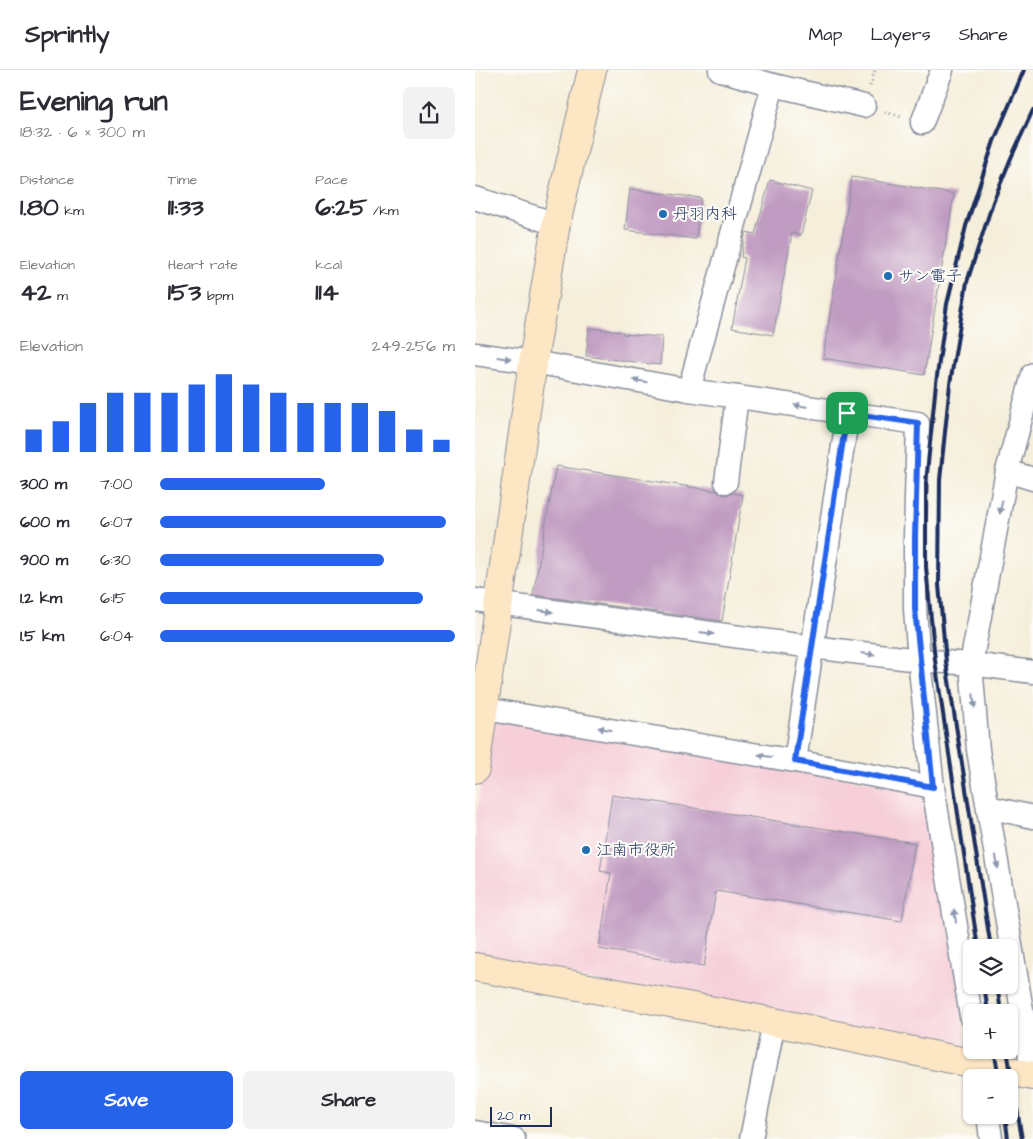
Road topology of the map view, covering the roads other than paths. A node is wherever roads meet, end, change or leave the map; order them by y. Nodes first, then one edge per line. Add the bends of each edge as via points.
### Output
1 (592, 70) edge
2 (720, 70) edge
3 (942, 70) edge
4 (773, 86) junction
5 (865, 106) dead end
6 (922, 123) dead end
7 (475, 198) edge
8 (556, 224) junction
9 (475, 354) edge
10 (533, 362) junction
11 (1033, 374) edge
12 (689, 390) junction
13 (737, 396) junction
14 (847, 413) junction
15 (1007, 471) junction
16 (1033, 479) edge
17 (726, 482) dead end
18 (486, 602) edge
19 (811, 647) junction
20 (919, 660) junction
21 (971, 664) junction
22 (1033, 672) edge
23 (485, 709) junction
24 (795, 761) junction
25 (475, 769) edge
26 (933, 787) junction
27 (988, 807) junction
28 (1033, 817) edge
29 (475, 967) edge
30 (969, 1004) edge
31 (774, 1022) junction
32 (979, 1064) edge
33 (1033, 1075) edge
34 (988, 1124) edge
35 (475, 1132) edge
36 (514, 1139) edge
37 (751, 1139) edge
38 (991, 1139) edge

1 - 8 street
2 - 4 street
3 - 6 street
4 - 5 street
4 - 12 street
7 - 8 street
8 - 10 street
9 -> 10 street
12 -> 10 street
10 - 18 street
11 - 15 street
12 - 13 street
14 -> 13 street
13 - 17 street
14 - 19 street
14 - 20 street via 918,423 915,600
15 - 16 street
15 -> 21 street
18 -> 19 street
18 - 23 street
19 -> 20 street
19 - 24 street
20 - 21 street
20 - 26 street
21 - 22 street
21 -> 27 street via 978,750
24 -> 23 street
23 - 25 street
24 - 26 street
30 -> 26 street
27 - 28 street
27 -> 33 street
29 - 31 street
31 - 32 street
31 - 37 street
32 - 33 street
34 - 38 street
35 - 36 street

